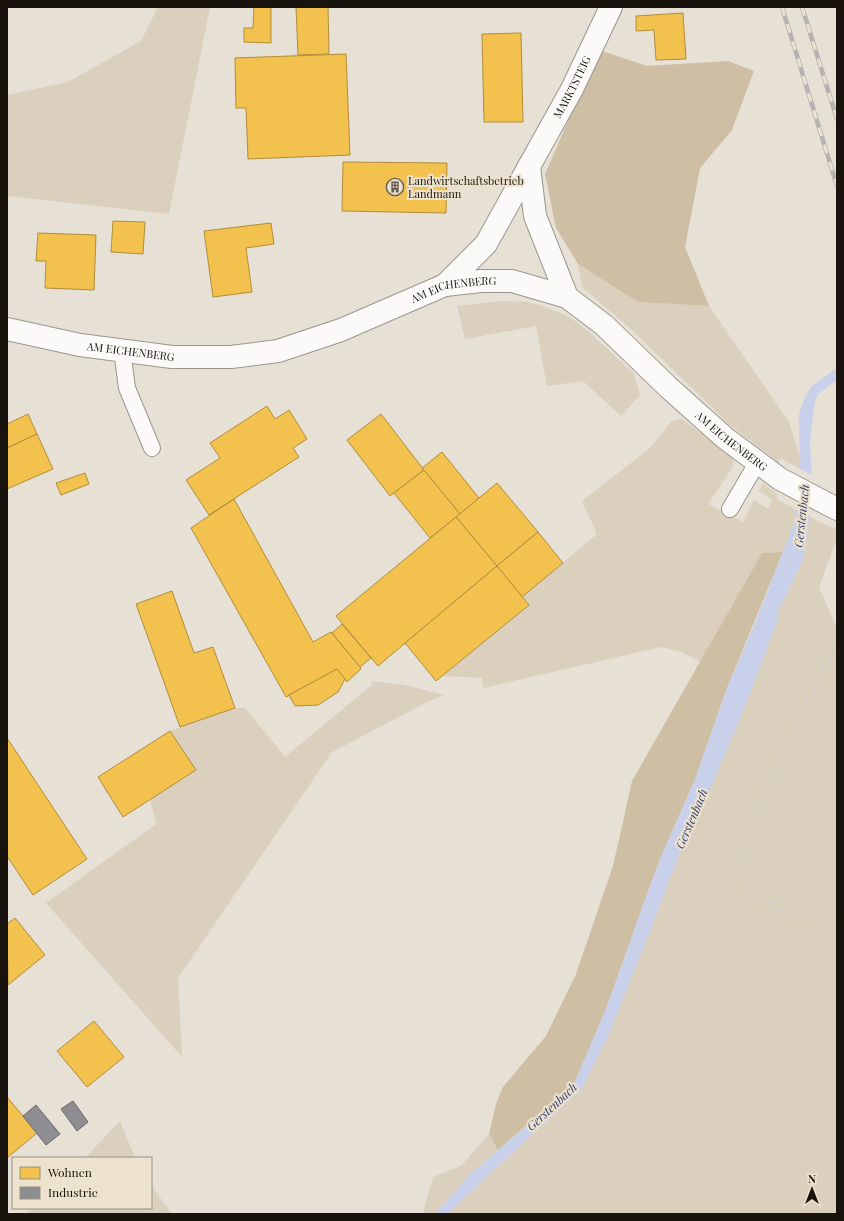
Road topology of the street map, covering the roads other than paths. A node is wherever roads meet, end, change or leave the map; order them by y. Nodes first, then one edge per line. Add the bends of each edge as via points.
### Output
1 (611, 7) edge
2 (529, 166) junction
3 (444, 284) junction
4 (567, 297) junction
5 (7, 328) edge
6 (122, 350) junction
7 (152, 448) dead end
8 (757, 462) junction
9 (835, 508) edge
10 (730, 509) dead end

1 - 2 street, MARKTSTEIG via 572,89
2 - 3 street, MARKTSTEIG via 486,244
2 - 4 street via 535,216
3 - 4 street, AM EICHENBERG via 512,281
3 - 6 street, AM EICHENBERG via 341,330 278,351 231,357 172,357
4 - 8 street, AM EICHENBERG via 604,325 668,387 725,438
5 - 6 street, AM EICHENBERG via 80,345
6 - 7 lane via 127,388
8 - 9 street, AM EICHENBERG via 780,479
8 - 10 lane

